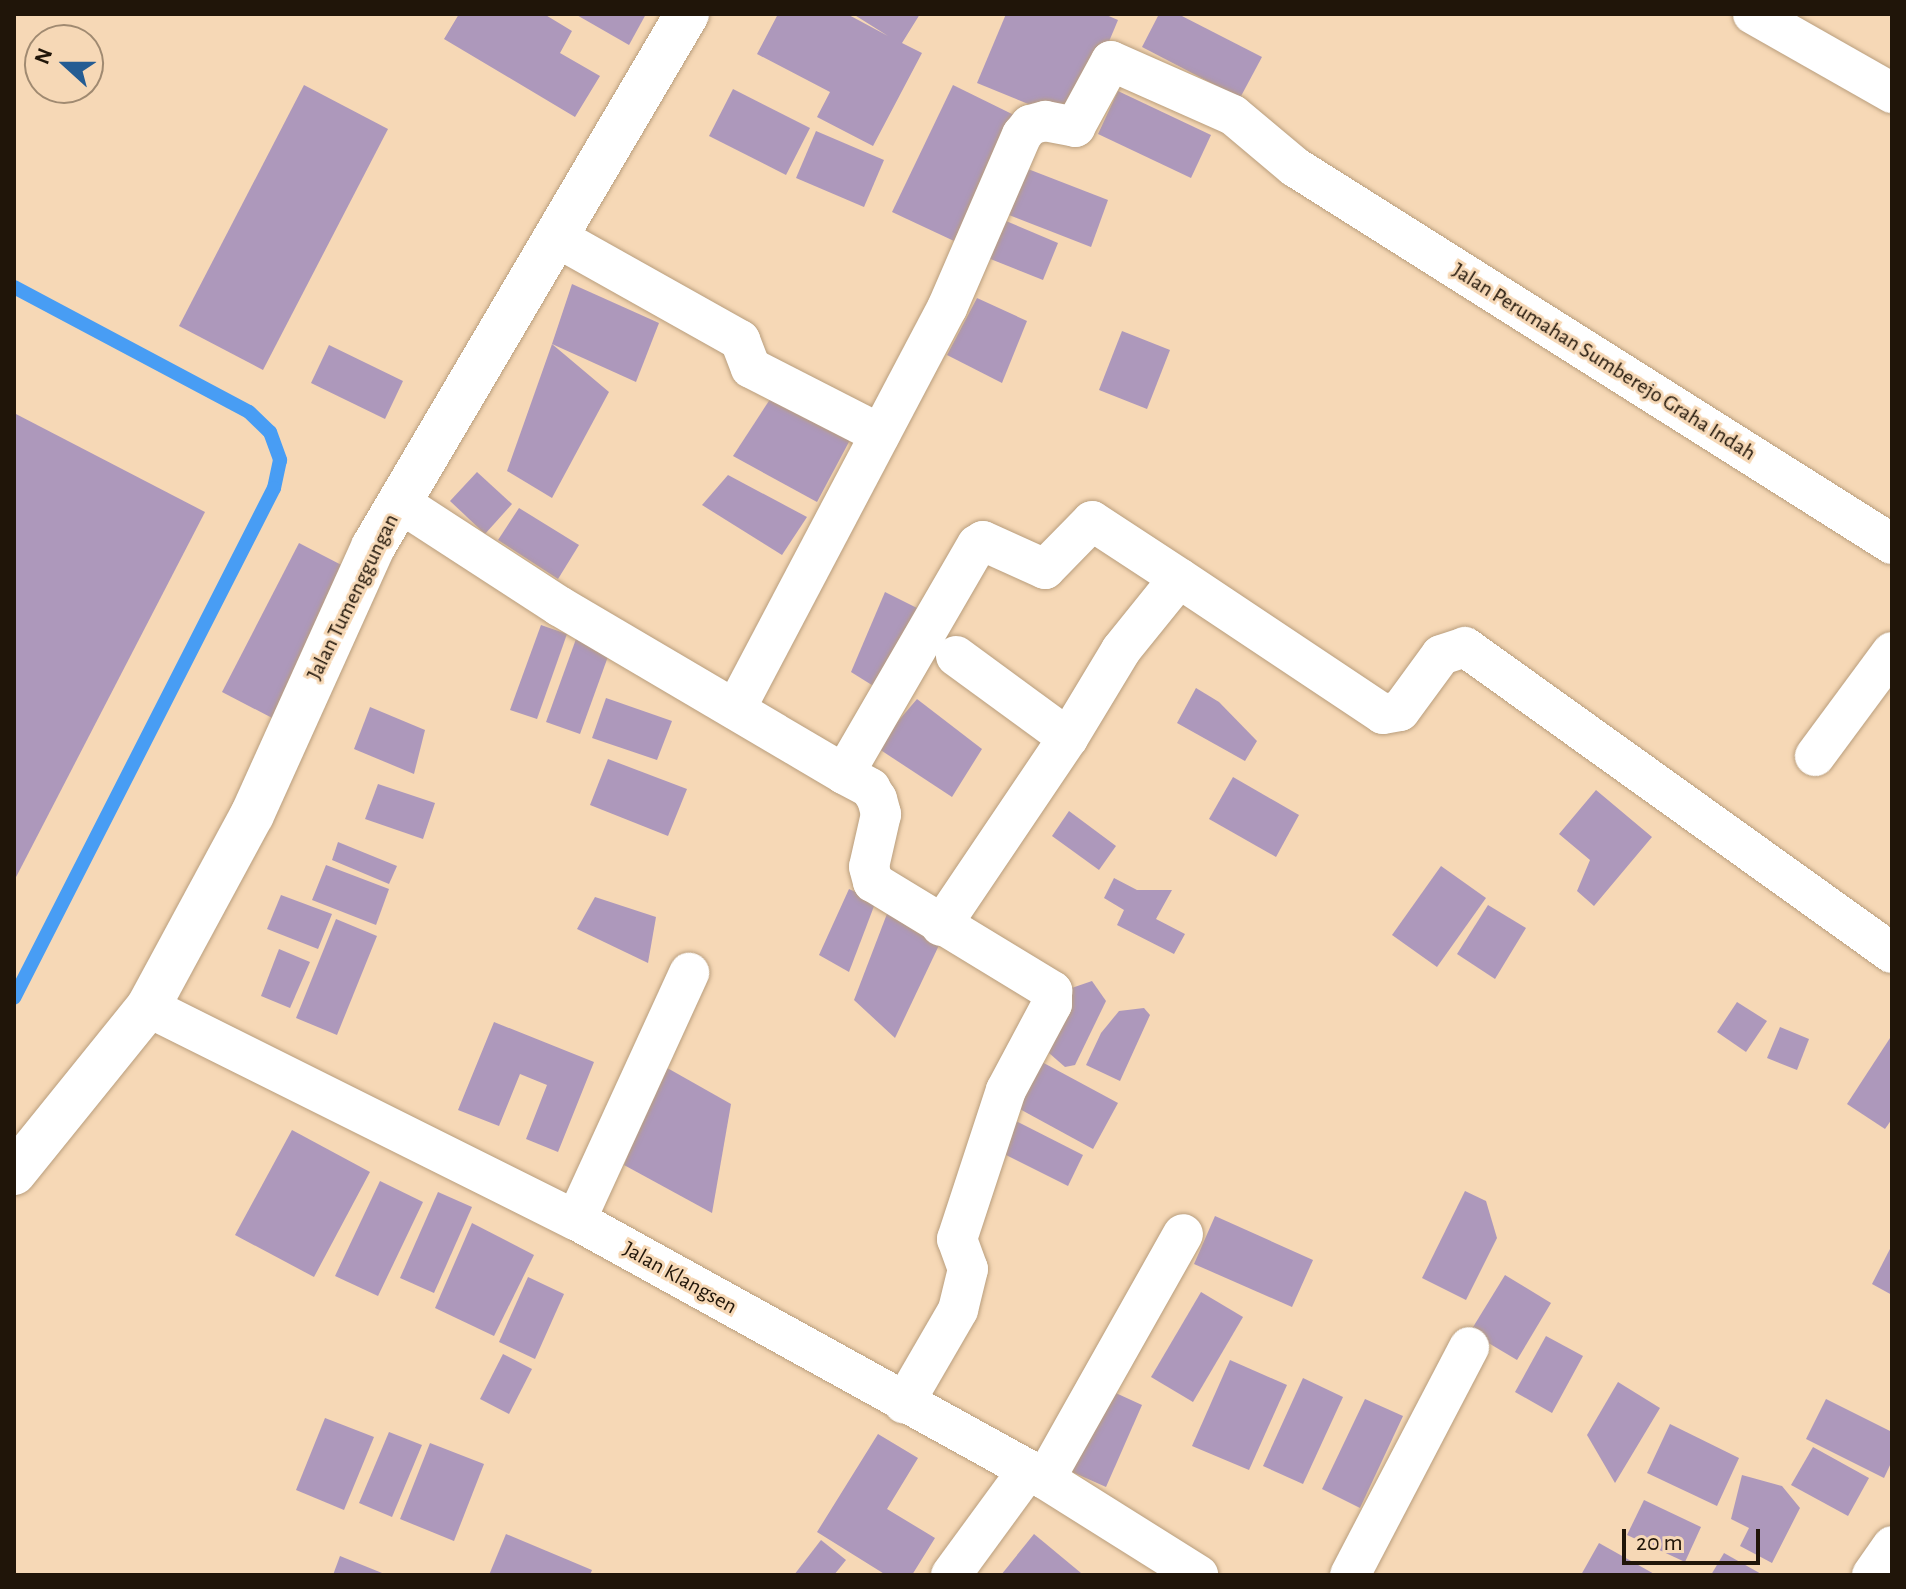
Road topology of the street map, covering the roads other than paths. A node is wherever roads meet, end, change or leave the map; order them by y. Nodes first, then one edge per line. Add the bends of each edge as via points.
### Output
1 (687, 14) edge
2 (1753, 14) edge
3 (1892, 93) edge
4 (558, 238) junction
5 (880, 434) junction
6 (399, 502) junction
7 (1892, 544) edge
8 (1179, 578) junction
9 (1892, 652) edge
10 (956, 656) dead end
11 (736, 708) junction
12 (1068, 738) junction
13 (1815, 756) dead end
14 (844, 774) junction
15 (941, 926) junction
16 (1892, 953) edge
17 (689, 973) dead end
18 (148, 1007) junction
19 (14, 1173) edge
20 (576, 1220) junction
21 (1183, 1234) dead end
22 (1469, 1347) dead end
23 (904, 1403) junction
24 (1036, 1475) junction
25 (1892, 1546) edge
26 (951, 1575) edge
27 (1198, 1575) edge
28 (1350, 1575) edge
29 (1872, 1575) edge

1 - 4 street, Jalan Tumenggungan
2 - 3 street
4 - 5 street via 740,340 751,368
4 - 6 street, Jalan Tumenggungan
5 - 7 street, Jalan Perumahan Sumberejo Graha Indah via 947,308 1022,135 1030,125 1045,121 1075,127 1111,61 1233,115 1316,179
5 - 11 street
6 - 11 street via 621,643
6 - 18 street, Jalan Tumenggungan via 373,547 252,815
8 - 12 street via 1121,650
8 - 14 street via 1092,521 1045,569 983,541
8 - 16 street via 1383,714 1400,711 1441,655 1465,647
9 - 13 street
10 - 12 street
11 - 14 street
12 - 15 street
14 - 15 street via 870,788 877,799 881,814 869,867 873,882
15 - 23 street via 1042,981 1052,991 1052,1004 1006,1090 957,1239 968,1269 958,1310
17 - 20 street
18 - 19 street, Jalan Tumenggungan
18 - 20 street, Jalan Klangsen
20 - 23 street, Jalan Klangsen
21 - 24 street
22 - 28 street
23 - 24 street, Jalan Klangsen
24 - 26 street
24 - 27 street, Jalan Klangsen
25 - 29 street

